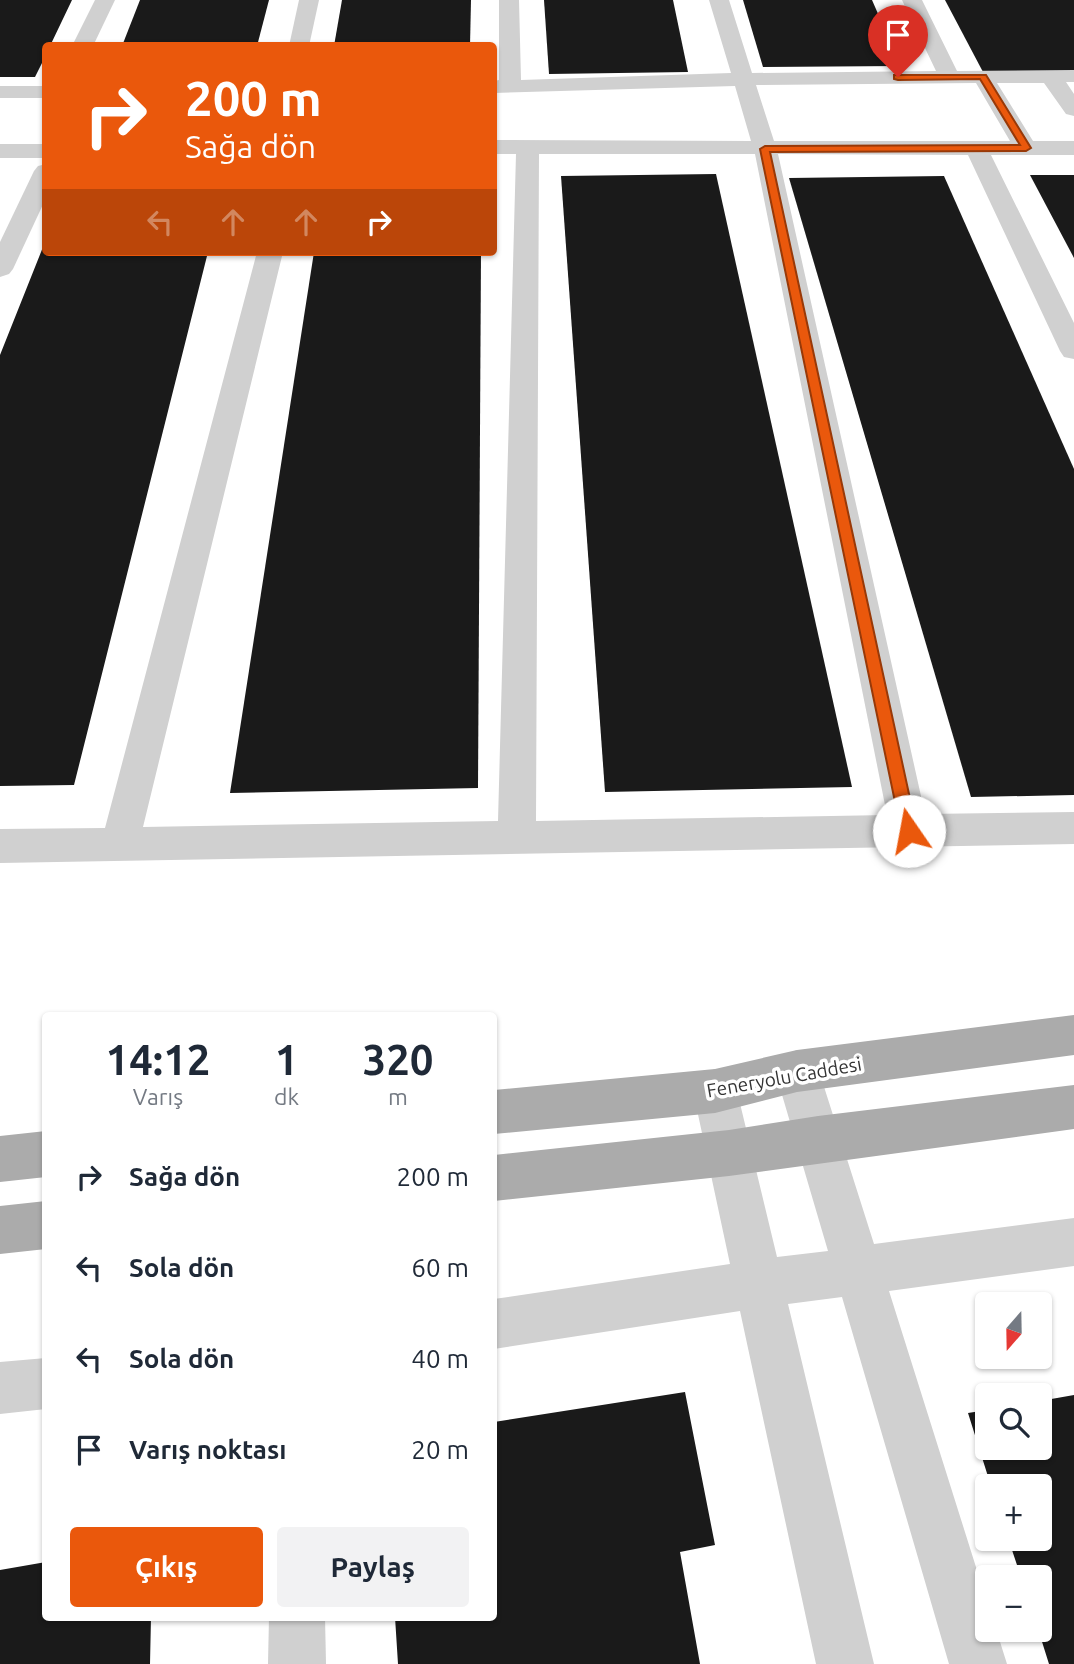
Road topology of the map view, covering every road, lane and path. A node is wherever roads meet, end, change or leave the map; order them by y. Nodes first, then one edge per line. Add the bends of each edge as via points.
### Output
1 (105, 0) edge
2 (309, 0) edge
3 (509, 0) edge
4 (719, 0) edge
5 (912, 0) edge
6 (84, 42) edge
7 (300, 42) edge
8 (983, 76) junction
9 (1050, 76) junction
10 (1074, 76) edge
11 (950, 77) junction
12 (741, 79) junction
13 (502, 87) edge
14 (0, 92) edge
15 (42, 92) edge
16 (1074, 109) edge
17 (497, 147) edge
18 (528, 147) junction
19 (1026, 148) junction
20 (1074, 148) edge
21 (765, 149) junction
22 (978, 149) junction
23 (0, 151) edge
24 (42, 151) edge
25 (42, 180) edge
26 (269, 256) edge
27 (0, 270) edge
28 (1074, 351) edge
29 (1074, 828) edge
30 (909, 831) junction
31 (517, 837) junction
32 (120, 844) junction
33 (0, 846) edge
34 (1074, 1035) edge
35 (797, 1071) junction
36 (715, 1091) junction
37 (1074, 1107) edge
38 (497, 1112) edge
39 (817, 1139) junction
40 (729, 1153) junction
41 (42, 1154) edge
42 (0, 1158) edge
43 (497, 1178) edge
44 (42, 1225) edge
45 (0, 1230) edge
46 (1074, 1242) edge
47 (858, 1271) junction
48 (759, 1284) junction
49 (497, 1324) edge
50 (42, 1383) edge
51 (0, 1388) edge
52 (297, 1621) edge
53 (297, 1664) edge
54 (845, 1664) edge
55 (978, 1664) edge

1 - 6 street
2 - 7 street
3 - 13 street
4 - 12 street
5 - 11 street
8 - 9 street
8 - 11 street
8 - 19 street
9 - 10 street
9 - 16 street
11 - 12 street
12 - 13 street
12 - 21 street
14 - 15 street
17 - 18 street
18 - 21 street
18 - 31 street
19 - 20 street
19 - 22 street
21 - 22 street
21 - 30 street
22 - 28 street
23 - 24 street
25 - 27 street
26 - 32 street
29 - 30 street
30 - 31 street
31 - 32 street
32 - 33 street
34 - 35 main road, Feneryolu Caddesi
35 - 36 main road, Feneryolu Caddesi
35 - 39 street
36 - 38 main road, Feneryolu Caddesi
36 - 40 street
37 - 39 main road
39 - 40 main road
39 - 47 street
40 - 43 main road
40 - 48 street
41 - 42 main road
44 - 45 main road
46 - 47 street
47 - 48 street
47 - 55 street
48 - 49 street
48 - 54 street
50 - 51 street
52 - 53 street

